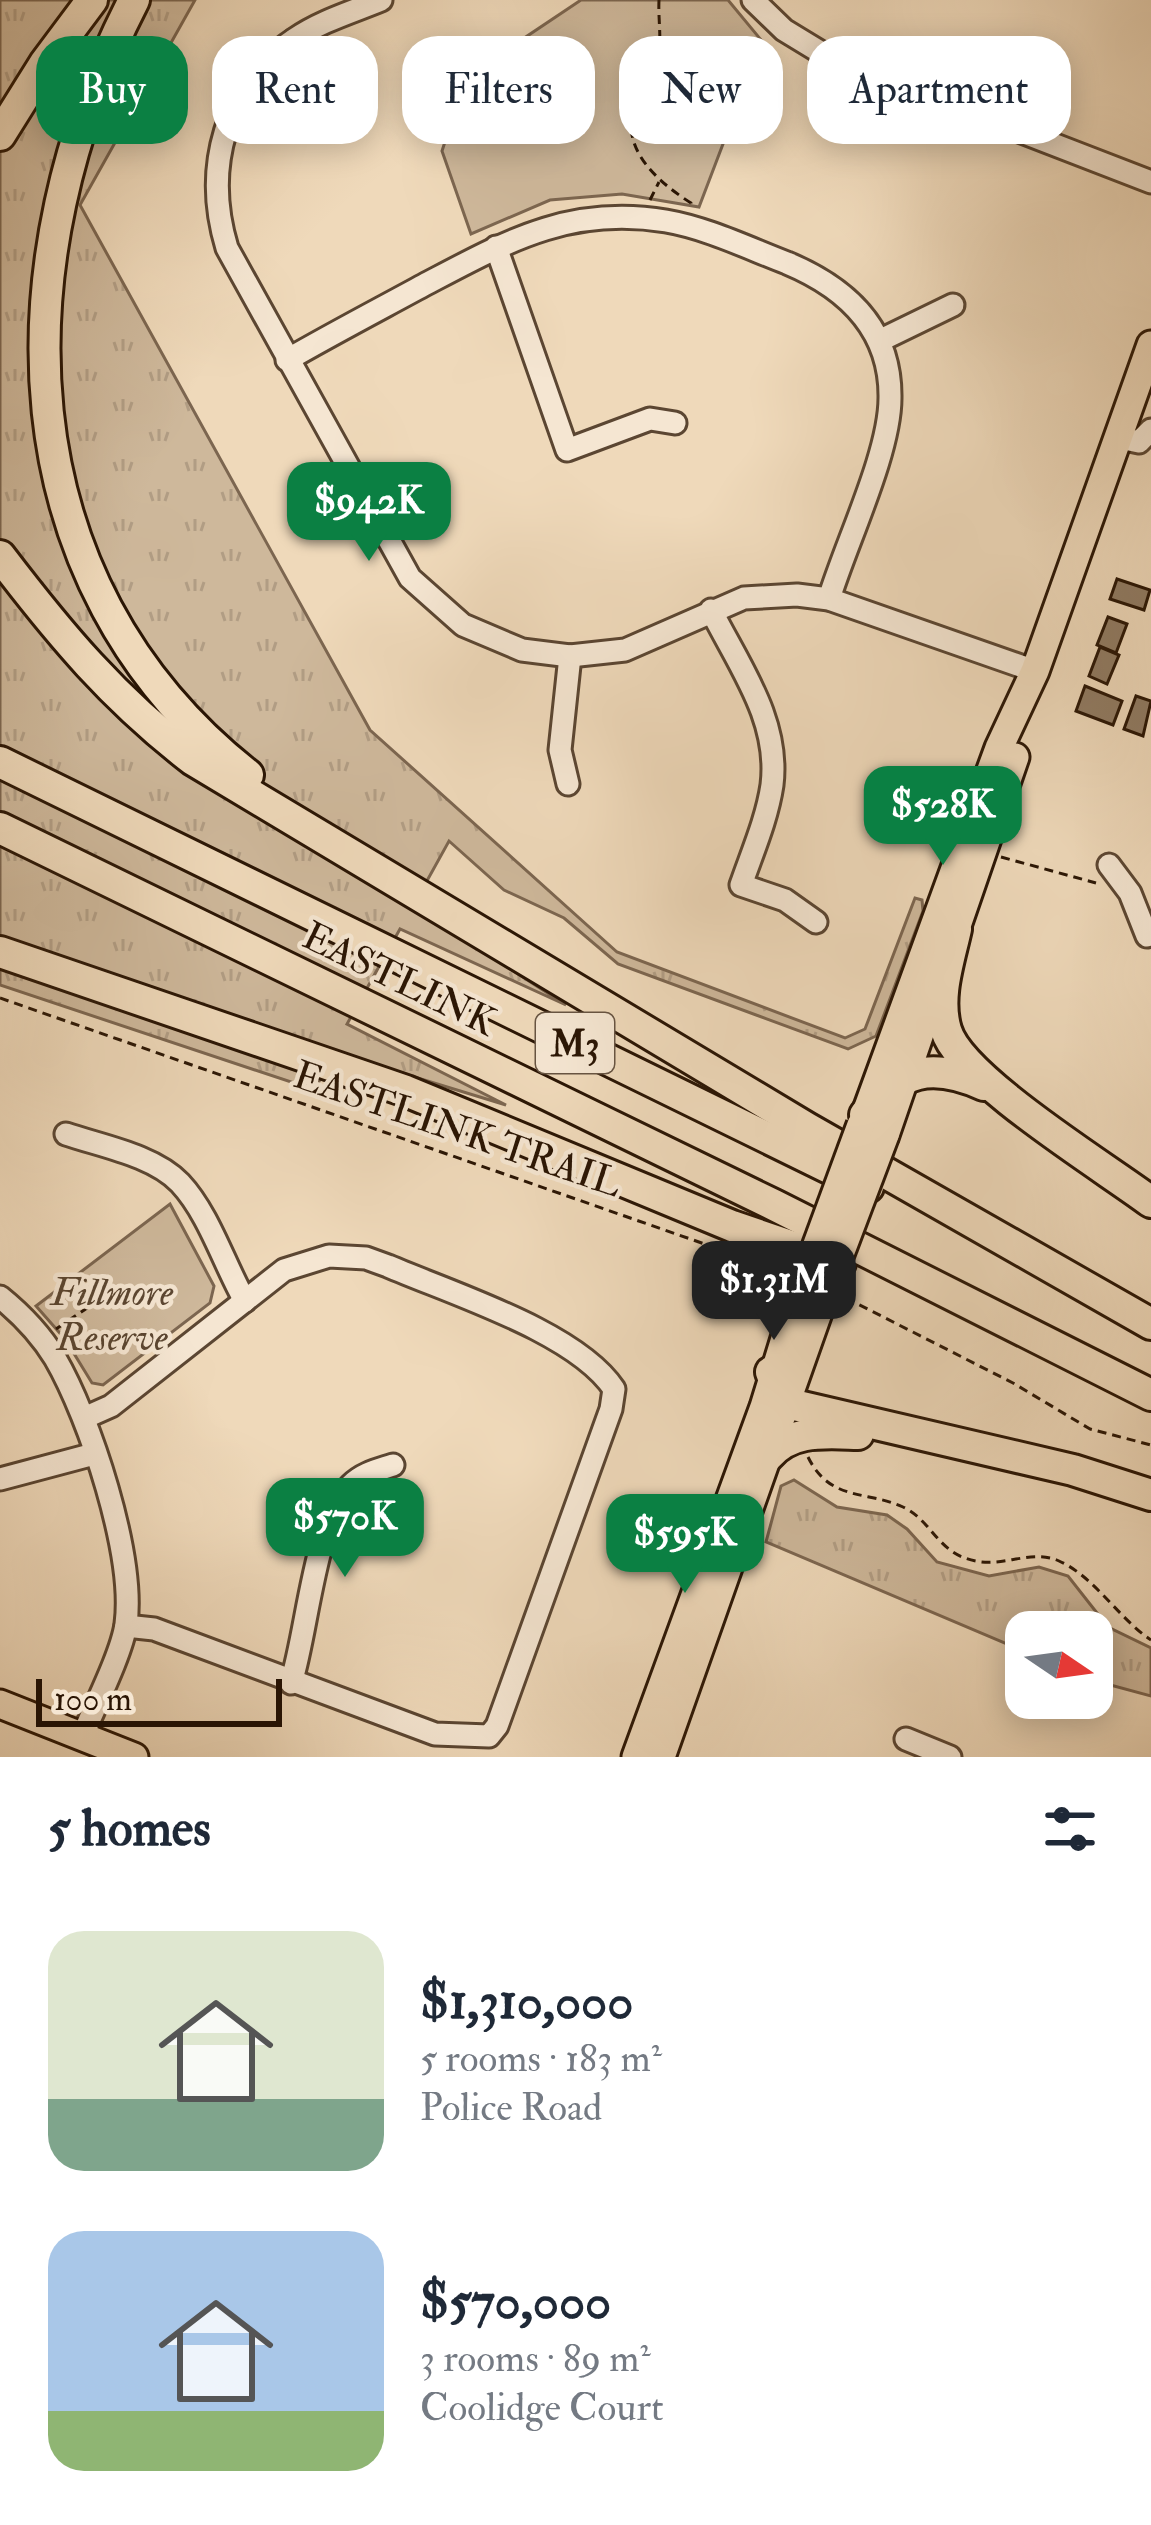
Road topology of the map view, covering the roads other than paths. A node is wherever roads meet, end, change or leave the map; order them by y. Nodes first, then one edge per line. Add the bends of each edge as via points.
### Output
1 (92, 0) edge
2 (134, 0) edge
3 (381, 0) edge
4 (754, 0) edge
5 (303, 36) edge
6 (0, 135) edge
7 (222, 144) edge
8 (1151, 182) edge
9 (496, 247) junction
10 (953, 305) dead end
11 (881, 340) junction
12 (1151, 345) edge
13 (287, 360) junction
14 (676, 423) dead end
15 (1151, 430) edge
16 (1120, 438) junction
17 (0, 556) edge
18 (829, 599) junction
19 (711, 610) junction
20 (570, 656) junction
21 (1035, 671) junction
22 (0, 762) edge
23 (568, 784) dead end
24 (0, 828) edge
25 (1109, 865) dead end
26 (368, 868) junction
27 (1137, 890) edge
28 (816, 922) dead end
29 (956, 929) junction
30 (1147, 936) dead end
31 (0, 948) edge
32 (903, 1079) junction
33 (999, 1092) junction
34 (870, 1125) junction
35 (66, 1134) dead end
36 (1151, 1202) edge
37 (812, 1293) junction
38 (0, 1297) edge
39 (245, 1301) junction
40 (993, 1316) junction
41 (1151, 1324) edge
42 (771, 1372) junction
43 (1151, 1395) edge
44 (788, 1401) junction
45 (84, 1418) junction
46 (918, 1436) junction
47 (94, 1454) junction
48 (768, 1456) junction
49 (394, 1465) dead end
50 (0, 1479) edge
51 (1151, 1495) edge
52 (126, 1626) junction
53 (291, 1683) junction
54 (0, 1704) edge
55 (82, 1737) junction
56 (906, 1739) dead end
57 (134, 1757) edge
58 (636, 1757) edge
59 (661, 1757) edge
60 (950, 1757) edge

1 - 6 highway
2 - 26 highway via 105,40 48,158 31,220 21,349 35,472 95,612 152,686 216,751
3 - 5 street
4 - 8 street via 830,58
7 - 13 street via 215,196 227,248
9 - 11 street via 583,219 686,226 831,284
9 - 13 street
9 - 14 street via 567,450 650,419
10 - 11 street
11 - 18 street via 890,416
12 - 16 main road
13 - 20 street via 410,578 464,626 522,650
15 - 16 street via 1138,442
16 - 21 main road
17 - 26 highway via 83,663 139,718
18 - 19 street via 772,595
18 - 21 street
19 - 20 street via 625,650
19 - 28 street via 764,711 773,753 766,811 741,885 785,900
20 - 23 street via 560,749
21 - 29 main road
21 - 34 main road via 999,748
22 - 41 highway, EASTLINK / M3
24 - 40 highway, EASTLINK / M3
25 - 27 street
26 - 41 highway
27 - 30 street
29 - 32 main road
29 - 33 highway via 941,1004 947,1035
31 - 40 highway via 406,1091 732,1226
32 - 33 highway via 925,1070 956,1072
32 - 34 highway via 881,1094
33 - 36 highway
34 - 37 main road, bridge
35 - 39 street via 178,1182
37 - 42 main road
37 - 44 main road
38 - 45 street via 54,1356
39 - 45 street via 111,1406
39 - 53 street via 302,1261 366,1258 566,1343 614,1389 489,1736 435,1734
40 - 43 highway, EASTLINK / M3
42 - 44 highway
42 - 58 main road
44 - 46 highway
44 - 48 main road
45 - 47 street
46 - 48 highway via 808,1433
46 - 51 highway
47 - 50 street
47 - 52 street via 122,1551
48 - 59 main road
49 - 53 street via 364,1474 336,1504
52 - 53 street
52 - 55 street
54 - 55 main road
55 - 57 main road
56 - 60 street

